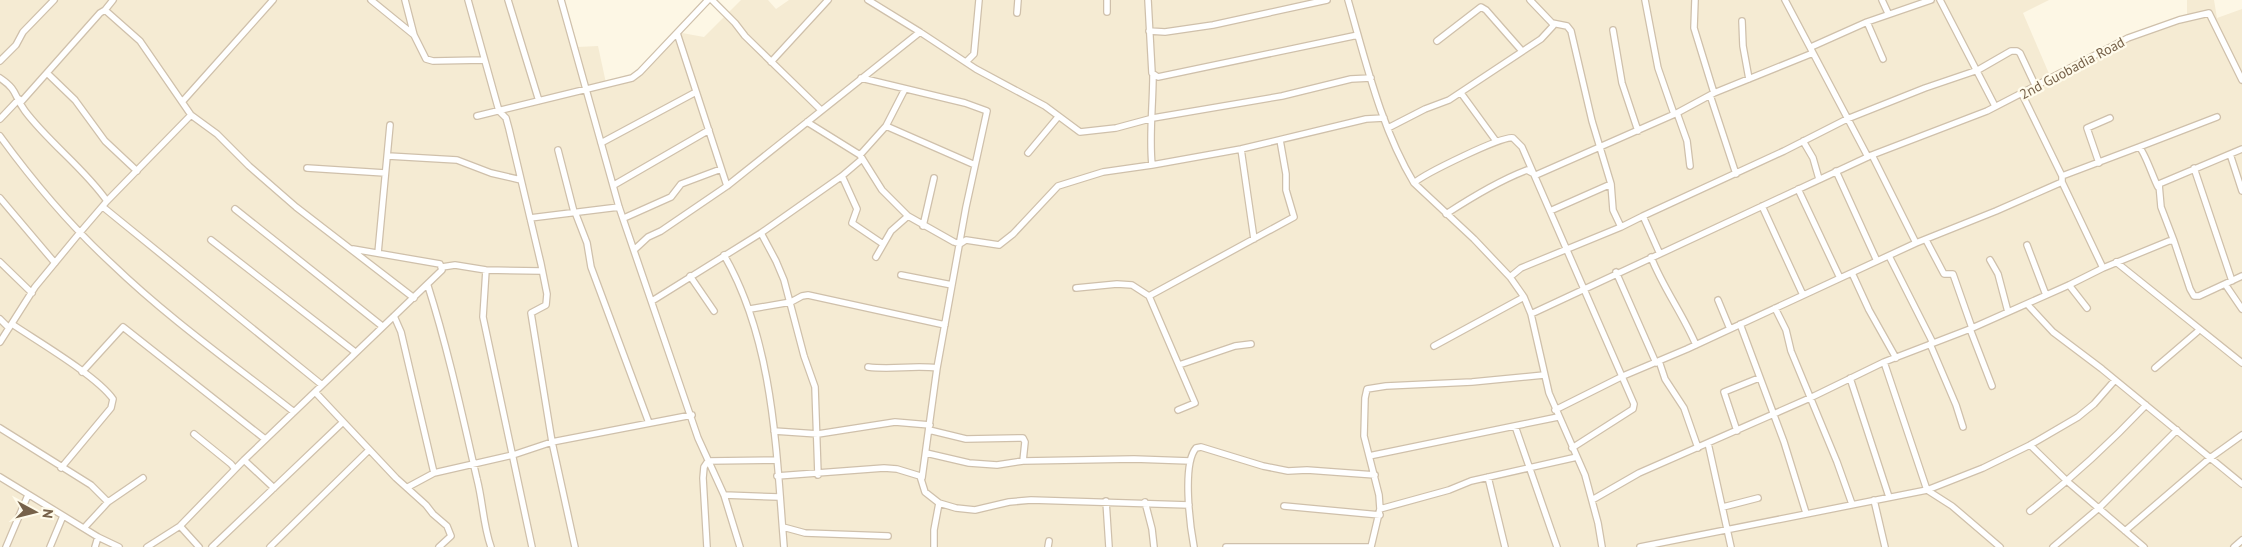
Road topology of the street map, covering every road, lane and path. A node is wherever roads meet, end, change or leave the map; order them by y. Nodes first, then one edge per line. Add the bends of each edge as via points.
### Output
1 (54, 0) edge
2 (113, 0) edge
3 (272, 0) edge
4 (371, 0) edge
5 (404, 0) edge
6 (468, 0) edge
7 (508, 0) edge
8 (561, 0) edge
9 (708, 0) edge
10 (712, 0) edge
11 (828, 0) edge
12 (868, 0) edge
13 (979, 0) edge
14 (1018, 0) edge
15 (1107, 0) edge
16 (1148, 0) edge
17 (1327, 0) edge
18 (1348, 0) edge
19 (1530, 0) edge
20 (1646, 0) edge
21 (1694, 0) edge
22 (1785, 0) edge
23 (1882, 0) edge
24 (1931, 0) edge
25 (1940, 0) edge
26 (105, 10) junction
27 (1107, 12) dead end
28 (1017, 13) dead end
29 (1888, 14) junction
30 (1742, 21) dead end
31 (1867, 22) junction
32 (1552, 23) junction
33 (1613, 30) dead end
34 (1150, 31) junction
35 (920, 32) junction
36 (677, 33) junction
37 (414, 35) junction
38 (1358, 35) junction
39 (1437, 41) dead end
40 (1812, 50) junction
41 (1522, 51) junction
42 (1883, 59) dead end
43 (0, 60) edge
44 (484, 60) junction
45 (967, 61) junction
46 (771, 62) junction
47 (1978, 70) junction
48 (46, 73) junction
49 (1153, 75) junction
50 (0, 78) edge
51 (861, 78) junction
52 (1372, 78) junction
53 (1749, 79) junction
54 (2242, 80) edge
55 (2036, 87) junction
56 (905, 89) junction
57 (588, 90) junction
58 (696, 92) junction
59 (1461, 93) junction
60 (1712, 94) junction
61 (2022, 94) junction
62 (20, 101) junction
63 (539, 101) junction
64 (182, 102) junction
65 (1996, 106) junction
66 (821, 110) junction
67 (499, 111) junction
68 (1676, 114) junction
69 (191, 115) junction
70 (477, 116) dead end
71 (1058, 117) junction
72 (2218, 117) dead end
73 (1152, 118) junction
74 (1384, 118) junction
75 (1847, 118) junction
76 (2110, 118) dead end
77 (0, 119) edge
78 (807, 122) junction
79 (390, 125) dead end
80 (886, 126) junction
81 (1388, 128) junction
82 (709, 130) junction
83 (1638, 131) junction
84 (0, 136) edge
85 (1280, 140) junction
86 (1803, 141) junction
87 (1496, 142) junction
88 (601, 143) junction
89 (1601, 147) junction
90 (2139, 147) junction
91 (1241, 149) junction
92 (2242, 149) edge
93 (558, 150) dead end
94 (1028, 153) dead end
95 (2230, 154) junction
96 (388, 156) junction
97 (1870, 156) junction
98 (861, 157) junction
99 (2099, 163) junction
100 (975, 165) junction
101 (1152, 165) junction
102 (1690, 166) dead end
103 (307, 168) dead end
104 (2194, 168) junction
105 (721, 169) junction
106 (137, 171) junction
107 (1836, 171) junction
108 (386, 173) junction
109 (1736, 174) junction
110 (1536, 175) junction
111 (842, 176) junction
112 (934, 178) dead end
113 (1819, 179) junction
114 (2062, 179) junction
115 (521, 180) junction
116 (1414, 183) junction
117 (1611, 184) junction
118 (614, 185) junction
119 (727, 186) junction
120 (2158, 187) junction
121 (1798, 189) junction
122 (2242, 191) edge
123 (0, 198) edge
124 (108, 201) junction
125 (1762, 206) junction
126 (103, 207) junction
127 (619, 207) junction
128 (236, 209) dead end
129 (574, 212) junction
130 (1550, 212) junction
131 (1446, 214) junction
132 (908, 216) junction
133 (1643, 216) junction
134 (530, 218) junction
135 (624, 218) junction
136 (922, 226) junction
137 (1621, 227) junction
138 (80, 232) junction
139 (761, 233) junction
140 (1254, 239) junction
141 (211, 240) dead end
142 (1926, 240) junction
143 (2174, 241) junction
144 (1916, 243) junction
145 (883, 244) junction
146 (960, 244) junction
147 (2026, 245) dead end
148 (353, 249) junction
149 (634, 250) junction
150 (1566, 250) junction
151 (1659, 252) junction
152 (378, 253) junction
153 (724, 255) junction
154 (876, 256) dead end
155 (1652, 256) junction
156 (1889, 256) junction
157 (1990, 260) dead end
158 (1878, 261) junction
159 (0, 262) edge
160 (2116, 262) junction
161 (55, 263) junction
162 (442, 267) junction
163 (2103, 268) junction
164 (486, 270) junction
165 (541, 271) junction
166 (1616, 272) junction
167 (1852, 273) junction
168 (901, 275) dead end
169 (690, 276) junction
170 (2242, 276) edge
171 (1510, 277) junction
172 (1840, 278) junction
173 (2232, 281) junction
174 (2225, 284) junction
175 (2069, 285) junction
176 (428, 286) junction
177 (952, 286) junction
178 (1076, 288) dead end
179 (1583, 289) junction
180 (32, 293) junction
181 (1803, 295) junction
182 (2046, 295) junction
183 (1149, 296) junction
184 (1524, 297) junction
185 (414, 298) junction
186 (1718, 300) dead end
187 (652, 301) junction
188 (790, 302) junction
189 (2027, 304) junction
190 (1775, 308) junction
191 (2087, 308) dead end
192 (750, 309) junction
193 (2242, 309) edge
194 (714, 311) dead end
195 (2008, 312) junction
196 (1531, 314) junction
197 (394, 316) junction
198 (0, 319) edge
199 (1740, 324) junction
200 (945, 325) junction
201 (10, 326) junction
202 (382, 326) junction
203 (1971, 328) junction
204 (1730, 329) junction
205 (2197, 332) junction
206 (0, 342) edge
207 (1932, 343) junction
208 (1251, 344) dead end
209 (2214, 344) dead end
210 (1696, 345) junction
211 (1434, 346) dead end
212 (355, 352) junction
213 (1896, 358) junction
214 (1658, 362) junction
215 (1884, 362) junction
216 (2242, 363) edge
217 (1179, 365) junction
218 (868, 367) dead end
219 (937, 368) junction
220 (2155, 368) dead end
221 (82, 372) junction
222 (1544, 375) junction
223 (1623, 376) junction
224 (1759, 378) junction
225 (1850, 378) junction
226 (2115, 380) junction
227 (322, 385) junction
228 (1992, 386) dead end
229 (316, 392) junction
230 (1810, 398) junction
231 (1203, 400) dead end
232 (1196, 403) junction
233 (2146, 405) junction
234 (1178, 410) dead end
235 (1555, 410) junction
236 (294, 412) junction
237 (1774, 414) junction
238 (692, 415) junction
239 (1558, 417) junction
240 (343, 422) junction
241 (649, 423) junction
242 (1515, 426) junction
243 (1963, 427) dead end
244 (0, 428) edge
245 (930, 428) junction
246 (2177, 430) junction
247 (774, 431) junction
248 (1737, 431) junction
249 (194, 434) dead end
250 (818, 434) junction
251 (2242, 435) edge
252 (266, 439) junction
253 (552, 442) junction
254 (1708, 443) junction
255 (2030, 445) junction
256 (1572, 448) junction
257 (1698, 448) junction
258 (369, 450) junction
259 (926, 453) junction
260 (513, 455) junction
261 (1369, 456) junction
262 (1577, 457) junction
263 (2210, 458) junction
264 (244, 460) junction
265 (776, 460) junction
266 (708, 461) junction
267 (1023, 461) junction
268 (1190, 461) junction
269 (474, 465) junction
270 (1530, 467) junction
271 (61, 468) junction
272 (235, 469) junction
273 (434, 473) junction
274 (818, 475) junction
275 (1375, 475) junction
276 (777, 476) junction
277 (0, 477) edge
278 (1488, 477) junction
279 (143, 478) dead end
280 (922, 478) junction
281 (2068, 482) junction
282 (2242, 484) edge
283 (408, 487) junction
284 (274, 488) junction
285 (1927, 490) junction
286 (28, 495) junction
287 (724, 495) junction
288 (779, 497) junction
289 (1889, 497) junction
290 (1758, 498) dead end
291 (1592, 500) junction
292 (1874, 500) junction
293 (1106, 501) junction
294 (108, 502) junction
295 (1145, 502) junction
296 (939, 503) junction
297 (1852, 504) junction
298 (1189, 505) junction
299 (1284, 506) dead end
300 (1723, 507) junction
301 (2099, 508) junction
302 (2030, 511) dead end
303 (1380, 512) junction
304 (1806, 513) junction
305 (63, 516) junction
306 (180, 526) junction
307 (783, 527) junction
308 (84, 528) junction
309 (1727, 529) junction
310 (2125, 531) junction
311 (888, 536) dead end
312 (98, 537) junction
313 (2242, 540) edge
314 (6, 547) edge
315 (50, 547) edge
316 (95, 547) edge
317 (119, 547) edge
318 (147, 547) edge
319 (199, 547) edge
320 (212, 547) edge
321 (270, 547) edge
322 (439, 547) edge
323 (491, 547) edge
324 (532, 547) edge
325 (576, 547) edge
326 (708, 547) edge
327 (740, 547) edge
328 (784, 547) edge
329 (934, 547) edge
330 (1109, 547) edge
331 (1154, 547) edge
332 (1194, 547) edge
333 (1226, 547) edge
334 (1269, 547) edge
335 (1371, 547) edge
336 (1505, 547) edge
337 (1557, 547) edge
338 (1602, 547) edge
339 (1640, 547) edge
340 (1731, 547) edge
341 (1885, 547) edge
342 (1999, 547) edge
343 (2053, 547) edge
344 (2144, 547) edge
345 (2234, 547) edge

1 - 43 street
2 - 26 street
3 - 64 street
4 - 37 street
5 - 37 street
6 - 44 street
7 - 63 street
8 - 57 street
9 - 36 street
10 - 46 street
11 - 46 street
12 - 35 street
13 - 45 street via 974,54
14 - 28 street
15 - 27 street
16 - 34 street
17 - 34 street via 1213,25
18 - 38 street
19 - 32 street
20 - 68 street via 1658,68
21 - 60 street via 1694,28
22 - 40 street
23 - 29 street
24 - 29 street
25 - 47 street
26 - 48 street
26 - 64 street via 140,41
29 - 31 street
30 - 53 street
31 - 40 street
31 - 42 street
32 - 41 street via 1551,30
32 - 89 street via 1566,26 1571,31
33 - 83 street via 1622,83
34 - 49 street
35 - 45 street
35 - 51 street
36 - 57 street via 632,78
36 - 58 street
37 - 44 street via 429,61
38 - 49 street via 1164,76
38 - 52 street
39 - 41 street via 1481,7
40 - 53 street
40 - 75 street
41 - 59 street
44 - 67 street
45 - 71 street via 1045,106
46 - 66 street
47 - 55 street via 2018,50
47 - 65 street
47 - 75 street
48 - 62 street
48 - 106 street via 75,100 105,141
49 - 73 street
50 - 62 street via 13,88
51 - 56 street
51 - 66 street
52 - 73 street via 1351,79 1282,96
52 - 74 street
53 - 60 street
54 - 55 street, 2nd Guobadia Road via 2206,12 2128,38
55 - 61 street, 2nd Guobadia Road
56 - 80 street
56 - 100 street via 985,109 987,113
57 - 63 street
57 - 88 street
58 - 82 street
58 - 88 street
59 - 81 street
59 - 87 street
60 - 68 street
60 - 109 street
61 - 65 street, 2nd Guobadia Road
61 - 114 street
62 - 77 street
62 - 124 street
63 - 67 street
64 - 69 street
65 - 97 street, 2nd Guobadia Road
66 - 78 street
67 - 70 street
67 - 115 street via 506,118
68 - 83 street
68 - 102 street
69 - 106 street
69 - 148 street via 217,134 296,207
71 - 73 street via 1080,132
71 - 94 street
72 - 90 street
73 - 101 street
74 - 81 street
74 - 85 street via 1366,119
75 - 86 street
75 - 97 street
76 - 99 street via 2086,130
78 - 98 street
78 - 119 street
79 - 96 street
80 - 98 street
80 - 100 street
81 - 116 street
82 - 105 street
82 - 118 street
83 - 89 street
84 - 138 street
85 - 91 street
85 - 140 street via 1286,190 1294,217
86 - 109 street
86 - 113 street via 1813,158
87 - 110 street via 1510,136 1518,140
87 - 116 street
88 - 118 street
89 - 110 street
89 - 117 street
90 - 99 street
90 - 120 street
91 - 101 street
91 - 140 street
92 - 95 street
93 - 129 street
95 - 104 street
95 - 122 street
96 - 108 street
96 - 115 street via 457,160
97 - 107 street, 2nd Guobadia Road
97 - 144 street
98 - 111 street
98 - 132 street via 882,190
99 - 114 street
100 - 146 street
101 - 146 street via 1103,172 1058,186 999,245 966,240
103 - 108 street
104 - 120 street via 2161,181
104 - 173 street
105 - 119 street
105 - 135 street via 680,184 672,197
106 - 124 street
107 - 113 street, 2nd Guobadia Road
107 - 158 street
108 - 152 street
109 - 133 street
110 - 130 street
110 - 131 street via 1527,170 1516,174 1479,192
111 - 139 street
111 - 145 street via 857,209 852,222
112 - 136 street
113 - 121 street, 2nd Guobadia Road
114 - 142 street
114 - 163 street
115 - 134 street
116 - 131 street
117 - 130 street
117 - 137 street via 1614,210
118 - 127 street
119 - 149 street via 648,237
120 - 143 street via 2161,207
121 - 125 street, 2nd Guobadia Road
121 - 172 street
123 - 161 street
124 - 126 street
125 - 151 street, 2nd Guobadia Road
125 - 181 street
126 - 138 street
126 - 227 street
127 - 129 street
127 - 135 street
128 - 202 street
129 - 134 street
129 - 241 street
130 - 150 street
131 - 171 street
132 - 136 street
132 - 145 street via 891,230
133 - 137 street
133 - 151 street
134 - 165 street
135 - 149 street
136 - 146 street
137 - 150 street
138 - 161 street
138 - 236 street via 147,296
139 - 153 street
139 - 188 street via 776,260
140 - 183 street
141 - 212 street
142 - 144 street
142 - 203 street via 1944,274 1953,274
143 - 160 street
143 - 174 street via 2194,296
144 - 156 street
145 - 154 street
146 - 177 street
147 - 182 street
148 - 152 street
148 - 185 street
149 - 187 street
150 - 171 street via 1521,268
150 - 179 street
151 - 155 street, 2nd Guobadia Road
152 - 162 street via 440,264
153 - 169 street
153 - 192 street
155 - 166 street, 2nd Guobadia Road
155 - 210 street via 1657,273
156 - 158 street
156 - 207 street
157 - 195 street via 1998,274
158 - 167 street
159 - 180 street
160 - 163 street
160 - 205 street
160 - 216 street
161 - 180 street
162 - 164 street via 455,265
162 - 176 street
163 - 175 street
164 - 165 street
164 - 260 street via 483,317
165 - 253 street via 547,294 546,305 531,313
166 - 179 street, 2nd Guobadia Road
166 - 214 street
167 - 172 street
167 - 213 street
168 - 177 street
169 - 187 street
169 - 194 street
170 - 173 street
171 - 184 street
172 - 181 street
173 - 174 street
174 - 193 street
175 - 182 street
175 - 191 street
176 - 185 street
176 - 269 street via 445,341
177 - 200 street
178 - 183 street via 1132,285
179 - 196 street, 2nd Guobadia Road
179 - 223 street
180 - 201 street
181 - 190 street
182 - 189 street
183 - 217 street
184 - 196 street
184 - 211 street
185 - 197 street
186 - 204 street
187 - 238 street
188 - 192 street
188 - 200 street via 808,295
188 - 250 street via 815,387
189 - 195 street
189 - 226 street via 2053,332
190 - 199 street
190 - 230 street
192 - 247 street via 769,391
195 - 203 street
196 - 222 street
197 - 202 street
197 - 273 street via 401,332
198 - 201 street
199 - 204 street
199 - 224 street
200 - 219 street
201 - 206 street
201 - 221 street
202 - 212 street
203 - 207 street
203 - 228 street
204 - 210 street
205 - 209 street
205 - 220 street
207 - 213 street
207 - 243 street
208 - 217 street via 1220,350
210 - 214 street
212 - 227 street
213 - 215 street
214 - 223 street
214 - 257 street via 1684,408
215 - 225 street
215 - 285 street
217 - 232 street
218 - 219 street
219 - 245 street
221 - 252 street via 123,327
221 - 271 street via 105,390 112,404
222 - 235 street
222 - 261 street via 1369,388 1365,398 1364,436
223 - 235 street
223 - 256 street via 1633,398 1633,410
224 - 237 street
224 - 248 street via 1724,392
225 - 230 street
225 - 289 street
226 - 233 street
226 - 255 street via 2078,417
227 - 229 street
229 - 236 street
229 - 240 street
230 - 237 street
230 - 297 street
231 - 232 street
232 - 234 street
233 - 246 street
233 - 281 street
235 - 239 street
236 - 252 street
237 - 248 street
237 - 304 street
238 - 241 street
238 - 266 street
239 - 242 street
239 - 256 street
240 - 258 street
240 - 284 street
241 - 253 street
242 - 261 street
242 - 270 street
244 - 271 street
245 - 250 street via 895,422
245 - 259 street
245 - 267 street via 966,439 1023,438 1026,442
246 - 263 street
246 - 301 street
247 - 250 street
247 - 265 street
248 - 254 street
249 - 272 street
250 - 274 street
251 - 263 street
252 - 264 street
253 - 260 street
253 - 325 street
254 - 257 street
254 - 300 street
255 - 281 street
255 - 285 street
256 - 262 street
257 - 291 street via 1639,473
258 - 283 street
258 - 321 street
259 - 267 street via 969,463 997,465
259 - 280 street
260 - 269 street
260 - 324 street
261 - 275 street
262 - 270 street
262 - 291 street
263 - 282 street
263 - 310 street
264 - 272 street
264 - 284 street
265 - 266 street
265 - 276 street
266 - 287 street
266 - 326 street via 703,478
267 - 268 street
268 - 275 street via 1192,452 1201,447 1288,471
268 - 298 street
269 - 273 street
269 - 323 street
270 - 278 street
270 - 337 street
271 - 294 street via 90,485
272 - 306 street
273 - 283 street
274 - 276 street
274 - 280 street via 884,468
275 - 303 street
276 - 288 street
277 - 286 street
278 - 303 street
278 - 336 street
279 - 294 street
280 - 296 street via 925,492
281 - 301 street
281 - 302 street
283 - 322 street via 447,526 451,536
284 - 320 street
285 - 289 street
285 - 342 street via 1952,506
286 - 305 street
286 - 314 street
287 - 288 street
287 - 327 street
288 - 307 street
289 - 292 street
290 - 300 street
291 - 338 street
292 - 297 street
292 - 341 street
293 - 295 street
293 - 296 street via 1031,500 967,511
293 - 330 street
294 - 308 street
295 - 298 street
295 - 331 street
296 - 329 street
297 - 304 street
298 - 332 street
299 - 303 street
300 - 309 street
301 - 310 street
301 - 343 street
303 - 335 street
304 - 309 street
305 - 308 street
305 - 315 street
306 - 318 street
306 - 319 street
307 - 311 street via 805,533
307 - 328 street
308 - 312 street
309 - 339 street
309 - 340 street
310 - 344 street
312 - 316 street
312 - 317 street
313 - 345 street
333 - 334 street
334 - 335 street

